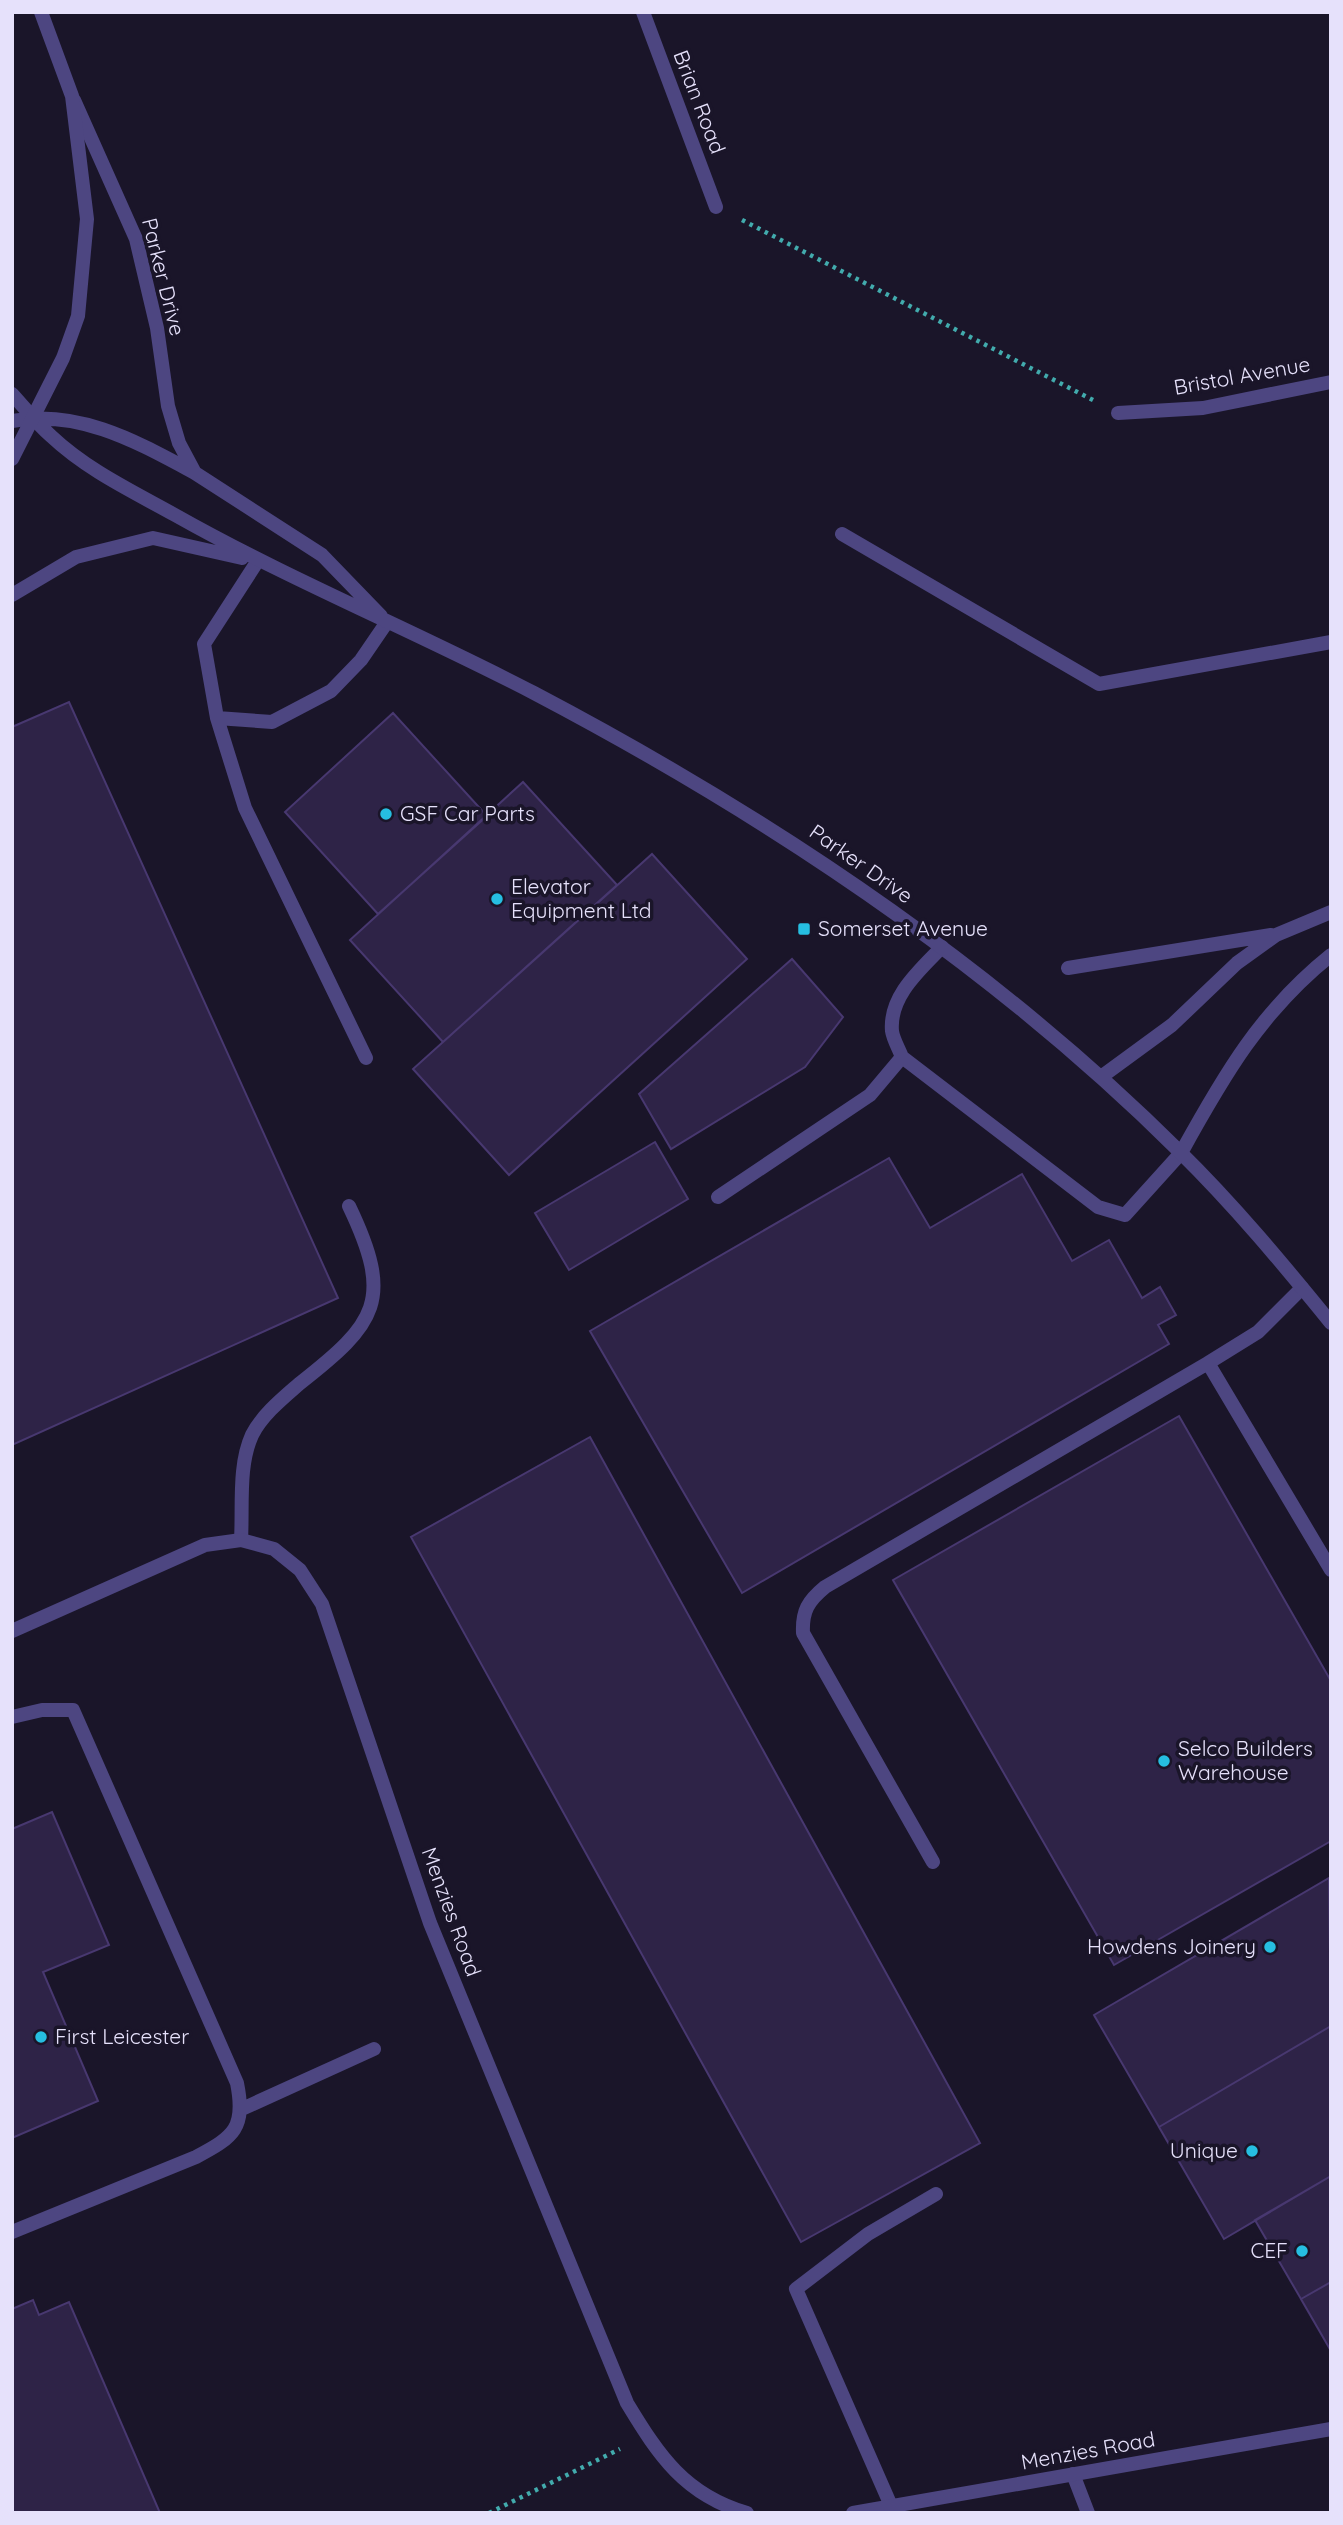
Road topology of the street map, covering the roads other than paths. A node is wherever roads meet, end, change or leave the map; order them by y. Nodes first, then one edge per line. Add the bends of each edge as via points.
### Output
1 (41, 12) edge
2 (643, 12) edge
3 (72, 96) junction
4 (716, 207) road end
5 (1331, 382) edge
6 (12, 394) edge
7 (1118, 413) road end
8 (34, 417) junction
9 (12, 421) edge
10 (12, 459) edge
11 (195, 473) junction
12 (842, 534) dead end
13 (257, 562) junction
14 (12, 595) edge
15 (387, 622) junction
16 (1331, 642) edge
17 (217, 718) junction
18 (1331, 912) edge
19 (1276, 934) junction
20 (942, 947) junction
21 (1331, 955) edge
22 (1069, 968) dead end
23 (902, 1057) junction
24 (366, 1058) dead end
25 (1101, 1077) junction
26 (1181, 1153) junction
27 (718, 1197) dead end
28 (349, 1206) dead end
29 (1302, 1288) junction
30 (1331, 1323) edge
31 (1208, 1363) junction
32 (241, 1539) junction
33 (1331, 1570) edge
34 (12, 1631) edge
35 (12, 1717) edge
36 (933, 1862) dead end
37 (374, 2049) dead end
38 (242, 2109) junction
39 (936, 2194) dead end
40 (12, 2232) edge
41 (1331, 2429) edge
42 (1073, 2474) junction
43 (892, 2508) junction
44 (747, 2513) edge
45 (853, 2513) edge
46 (1088, 2513) edge

1 - 3 street
2 - 4 street, Brian Road
3 - 8 street via 87,219 78,316
3 - 11 street, Parker Drive via 136,239 157,328 168,407
5 - 7 street, Bristol Avenue via 1203,408
6 - 8 street, Parker Drive
8 - 9 street
8 - 10 street
8 - 11 street, Parker Drive via 79,421 132,440
8 - 13 street, Parker Drive via 94,471
11 - 15 street, Parker Drive via 322,555
12 - 16 street via 1099,684
13 - 14 street, Parker Drive via 153,538 76,557
13 - 15 street, Parker Drive
13 - 17 street via 204,644
15 - 17 street via 361,660 331,691 272,722
15 - 20 street, Parker Drive via 667,764 776,831
17 - 24 street via 245,808
18 - 19 street
19 - 22 street
19 - 25 street via 1237,963 1172,1025
20 - 23 street via 909,981 895,1006 892,1031
20 - 25 street, Parker Drive
21 - 26 street via 1293,986 1261,1022 1226,1071
23 - 26 street via 1098,1207 1125,1215
23 - 27 street via 870,1095
25 - 26 street, Parker Drive
26 - 29 street, Parker Drive
28 - 32 street via 369,1248 374,1275 371,1310 343,1349 281,1399 254,1431 243,1457
29 - 30 street, Parker Drive
29 - 31 street via 1258,1332
31 - 33 street
31 - 36 street via 808,1601 803,1633
32 - 34 street, Menzies Road via 205,1545
32 - 44 street, Menzies Road via 274,1549 300,1570 322,1604 430,1923 627,2403 669,2467 696,2490
35 - 38 street via 42,1710 73,1710 237,2084
37 - 38 street
38 - 40 street via 235,2132 204,2153
39 - 43 street via 868,2234 796,2289
41 - 42 street, Menzies Road
42 - 43 street, Menzies Road
42 - 46 street
43 - 45 street, Menzies Road

